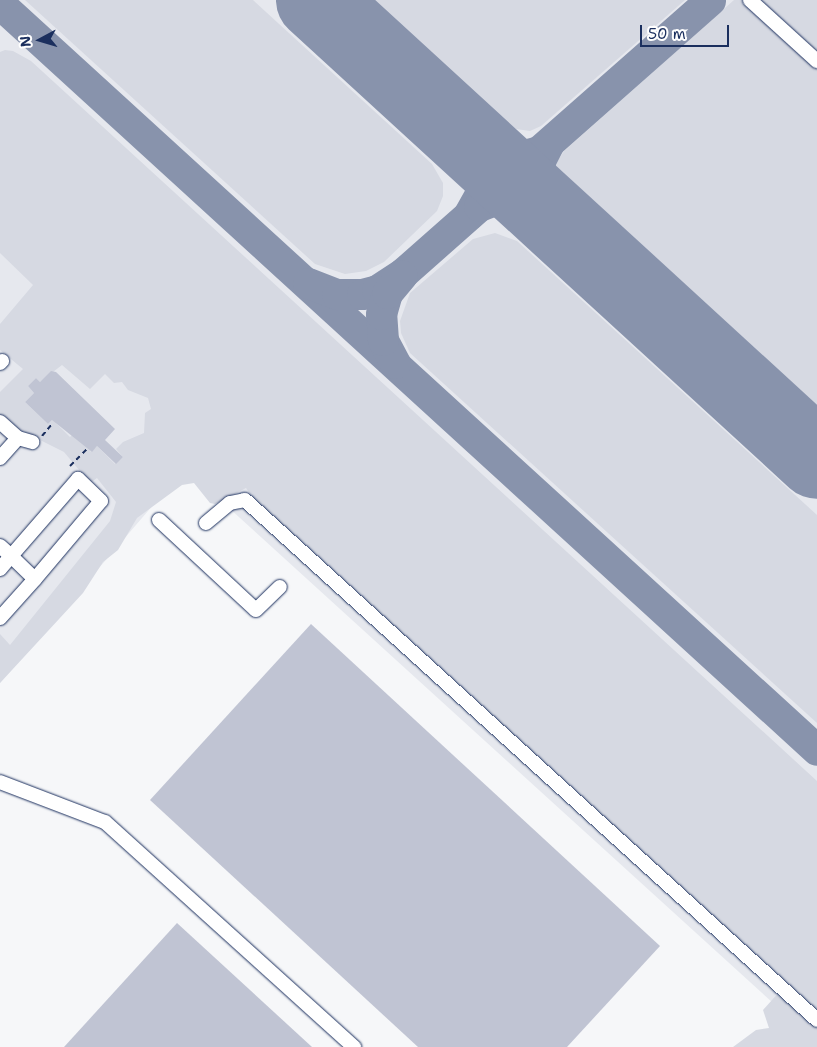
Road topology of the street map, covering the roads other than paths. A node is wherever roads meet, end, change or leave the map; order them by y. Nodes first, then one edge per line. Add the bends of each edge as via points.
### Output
1 (750, 0) edge
2 (817, 61) edge
3 (0, 422) edge
4 (0, 458) edge
5 (159, 520) dead end
6 (206, 523) dead end
7 (0, 546) edge
8 (11, 556) junction
9 (0, 569) edge
10 (35, 578) junction
11 (280, 587) dead end
12 (0, 618) edge
13 (0, 782) edge
14 (817, 1020) edge
15 (354, 1047) edge

1 - 2 lane
3 - 4 lane via 29,440
5 - 11 lane via 256,610
6 - 14 lane via 230,503 245,500
7 - 8 lane
8 - 9 lane
8 - 10 lane
8 - 10 lane via 78,479 101,501
10 - 12 lane
13 - 15 lane via 105,822

